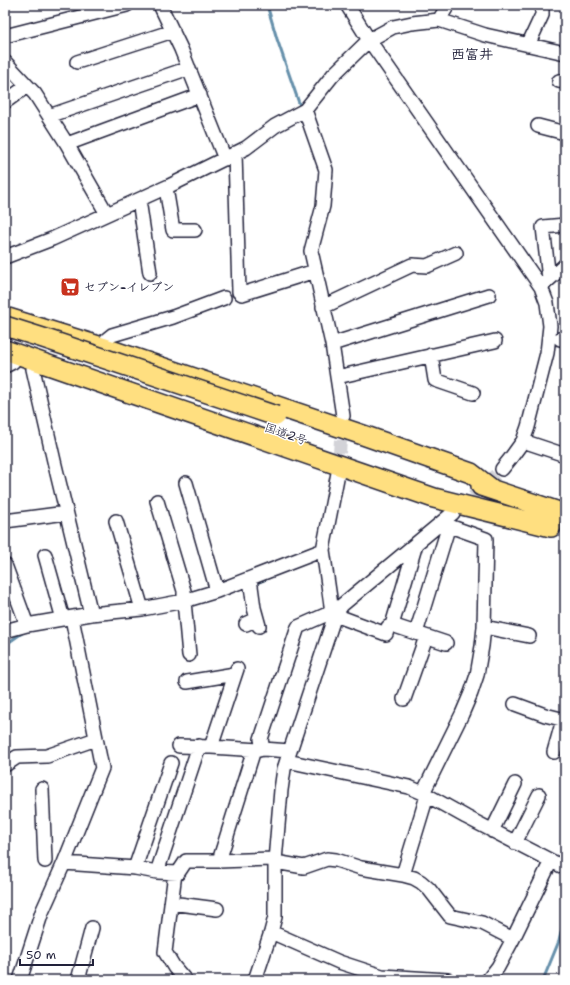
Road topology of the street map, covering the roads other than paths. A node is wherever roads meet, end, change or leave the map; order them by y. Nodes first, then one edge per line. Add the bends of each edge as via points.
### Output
1 (127, 5) edge
2 (160, 5) edge
3 (347, 5) edge
4 (448, 5) edge
5 (542, 5) edge
6 (439, 20) junction
7 (173, 31) junction
8 (5, 36) edge
9 (369, 40) junction
10 (528, 45) junction
11 (565, 53) edge
12 (5, 62) edge
13 (77, 62) dead end
14 (189, 68) junction
15 (27, 86) junction
16 (200, 95) junction
17 (5, 102) edge
18 (305, 110) junction
19 (49, 116) junction
20 (538, 126) dead end
21 (565, 132) edge
22 (67, 144) junction
23 (227, 154) junction
24 (166, 188) junction
25 (139, 200) junction
26 (107, 214) junction
27 (565, 225) edge
28 (195, 230) dead end
29 (456, 253) dead end
30 (5, 257) edge
31 (565, 266) edge
32 (312, 272) junction
33 (150, 273) dead end
34 (545, 283) junction
35 (489, 295) dead end
36 (224, 298) dead end
37 (323, 307) junction
38 (5, 316) edge
39 (5, 326) edge
40 (61, 334) junction
41 (495, 341) dead end
42 (332, 344) junction
43 (102, 347) junction
44 (8, 353) edge
45 (431, 356) junction
46 (43, 363) junction
47 (337, 377) junction
48 (473, 393) dead end
49 (343, 416) tunnel mouth
50 (274, 423) junction
51 (522, 441) junction
52 (565, 455) edge
53 (502, 469) tunnel mouth
54 (338, 473) tunnel mouth
55 (186, 483) dead end
56 (493, 490) junction
57 (157, 501) dead end
58 (66, 513) junction
59 (565, 514) edge
60 (448, 520) junction
61 (5, 521) edge
62 (116, 521) dead end
63 (558, 529) edge
64 (416, 544) junction
65 (323, 550) junction
66 (45, 555) dead end
67 (5, 565) edge
68 (250, 583) junction
69 (217, 591) junction
70 (184, 605) junction
71 (142, 609) junction
72 (91, 614) junction
73 (333, 614) junction
74 (70, 621) junction
75 (254, 623) dead end
76 (27, 625) junction
77 (388, 627) dead end
78 (484, 627) junction
79 (5, 631) edge
80 (421, 635) junction
81 (529, 636) dead end
82 (446, 643) dead end
83 (189, 655) dead end
84 (187, 682) dead end
85 (404, 699) dead end
86 (515, 704) dead end
87 (564, 720) edge
88 (96, 739) junction
89 (179, 746) dead end
90 (205, 746) junction
91 (259, 750) junction
92 (554, 752) dead end
93 (288, 756) junction
94 (171, 763) dead end
95 (5, 765) edge
96 (515, 784) dead end
97 (42, 789) dead end
98 (425, 794) junction
99 (539, 795) dead end
100 (492, 831) junction
101 (515, 843) junction
102 (45, 861) dead end
103 (218, 861) junction
104 (275, 861) junction
105 (551, 861) junction
106 (64, 863) junction
107 (135, 868) junction
108 (565, 868) edge
109 (157, 872) junction
110 (175, 873) junction
111 (403, 875) junction
112 (171, 903) junction
113 (217, 909) dead end
114 (92, 928) dead end
115 (271, 932) junction
116 (513, 939) junction
117 (380, 978) edge
118 (20, 980) edge
119 (78, 980) edge
120 (185, 980) edge
121 (254, 980) edge
122 (448, 980) edge
123 (488, 980) edge

1 - 8 street
2 - 7 street
3 - 9 street
4 - 6 street
5 - 10 street via 542,15
6 - 9 street via 393,27
6 - 10 street via 485,35
7 - 13 street
7 - 14 street
9 - 18 street via 333,75
9 - 34 street
10 - 11 street
12 - 15 street
14 - 16 street
14 - 19 street
15 - 17 street
15 - 19 street
16 - 22 street
16 - 23 street
18 - 23 street via 275,126 246,148
18 - 32 street via 326,170 323,206 311,251
19 - 22 street
20 - 21 street
22 - 26 street
23 - 24 street
23 - 32 street via 239,292 242,294
24 - 25 street
24 - 28 street via 173,230
25 - 26 street
25 - 33 street
26 - 30 street
27 - 34 street via 543,227
29 - 37 street via 427,266 412,265
31 - 34 street
32 - 37 street
34 - 51 street via 550,326 547,353
35 - 42 street
36 - 43 street via 112,335
37 - 42 street
38 - 40 highway
39 - 50 highway, 国道2号, bridge via 95,355
40 - 43 highway
40 - 46 highway
41 - 45 street
42 - 47 street
43 - 56 highway via 464,470
44 - 46 highway
44 - 50 highway, 国道2号 via 114,375
45 - 47 street
45 - 48 street via 435,380
46 - 58 street via 33,369
46 - 63 highway via 434,498
47 - 49 street
50 - 56 highway, 国道2号
50 - 63 highway, 国道2号
51 - 52 street
51 - 53 street
54 - 65 street
55 - 69 street
56 - 59 highway, 国道2号
57 - 70 street via 184,591
58 - 61 street
58 - 72 street
60 - 64 street
60 - 78 street via 486,539
60 - 80 street
62 - 71 street
64 - 73 street
64 - 80 street via 392,626
65 - 68 street
65 - 73 street
66 - 74 street
67 - 76 street
68 - 69 street
68 - 75 street
69 - 70 street
70 - 71 street
70 - 83 street
71 - 72 street
72 - 74 street
73 - 77 street via 386,634
73 - 91 street via 298,627
73 - 93 street
74 - 76 street
74 - 88 street
76 - 79 street
78 - 81 street
78 - 98 street via 471,693
80 - 82 street
80 - 85 street
84 - 90 street via 236,671
86 - 87 street
87 - 92 street
88 - 95 street via 47,756 17,757
88 - 106 street via 102,768
89 - 90 street
90 - 91 street
90 - 109 street
91 - 93 street
91 - 103 street
93 - 98 street via 409,787
93 - 104 street via 281,790
94 - 107 street
96 - 100 street
97 - 102 street
98 - 100 street
98 - 111 street
99 - 101 street
100 - 101 street
101 - 105 street
103 - 104 street
103 - 110 street via 186,860 178,873
104 - 111 street via 304,867 327,859
104 - 115 street via 275,917
105 - 108 street
105 - 116 street
106 - 107 street
106 - 118 street via 42,912
107 - 109 street
109 - 110 street
110 - 112 street
111 - 116 street via 421,882 450,916 482,923
112 - 113 street
112 - 120 street via 165,952
114 - 119 street
115 - 117 street
115 - 121 street
116 - 123 street
117 - 122 street

